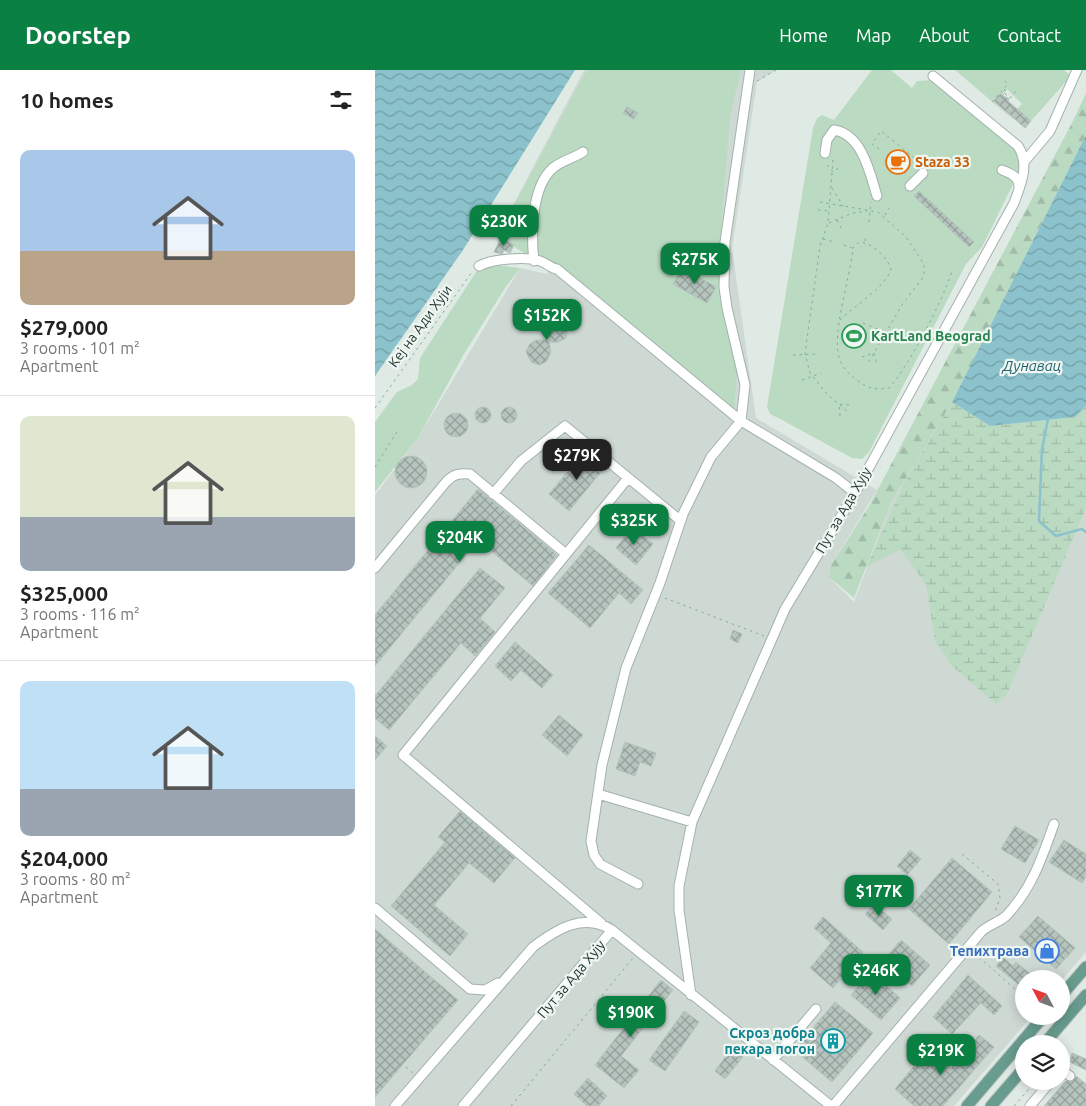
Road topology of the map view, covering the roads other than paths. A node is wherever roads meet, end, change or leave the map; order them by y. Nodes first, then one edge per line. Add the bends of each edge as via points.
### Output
1 (750, 70) edge
2 (1077, 70) edge
3 (933, 76) dead end
4 (583, 152) dead end
5 (825, 153) dead end
6 (1024, 162) junction
7 (1002, 170) dead end
8 (925, 171) road end
9 (910, 186) dead end
10 (1019, 190) junction
11 (874, 198) road end
12 (535, 261) junction
13 (482, 264) road end
14 (741, 421) junction
15 (628, 478) junction
16 (855, 493) junction
17 (493, 494) junction
18 (681, 521) junction
19 (567, 554) junction
20 (375, 568) edge
21 (598, 794) junction
22 (692, 822) junction
23 (1054, 824) dead end
24 (638, 884) dead end
25 (375, 908) edge
26 (601, 923) junction
27 (612, 930) junction
28 (1086, 967) edge
29 (503, 980) junction
30 (1070, 986) edge
31 (691, 995) junction
32 (1086, 995) edge
33 (817, 1010) dead end
34 (1036, 1025) edge
35 (1052, 1035) edge
36 (773, 1060) junction
37 (1015, 1078) edge
38 (1043, 1090) edge
39 (395, 1106) edge
40 (463, 1106) edge
41 (832, 1106) edge
42 (967, 1106) edge
43 (991, 1106) edge
44 (1030, 1106) edge

1 - 14 lane via 724,267 731,327 745,385
2 - 6 lane via 1049,131
3 - 6 lane via 1019,146
4 - 12 lane via 553,168 541,184 533,217
5 - 11 lane via 827,140 834,130 841,131 859,147
6 - 10 lane, Пут за Ада Хују
7 - 10 lane via 1015,176
8 - 9 lane
10 - 16 lane, Пут за Ада Хују
12 - 13 lane via 499,259
12 - 14 lane via 557,269
14 - 16 lane via 836,478
14 - 18 lane via 711,457
15 - 17 lane via 565,426 521,461
15 - 18 lane
15 - 19 lane
16 - 22 lane, Пут за Ада Хују via 785,609
17 - 19 lane
17 - 20 lane via 470,474 452,476
18 - 21 lane via 626,668
19 - 26 lane via 403,755
21 - 22 lane
21 - 24 lane via 591,841 594,855 600,864
22 - 31 lane, Пут за Ада Хују via 679,886 679,910
23 - 41 lane via 1029,886 1006,916 991,924 968,948
25 - 29 lane via 470,989 485,990
26 - 27 lane
26 - 29 lane via 583,921 551,934 533,947
27 - 31 lane, Пут за Ада Хују
27 - 40 lane, Пут за Ада Хују
28 - 30 main road
29 - 39 lane
31 - 36 lane, Пут за Ада Хују
32 - 35 main road
33 - 36 lane
34 - 42 main road
36 - 41 lane, Пут за Ада Хују
37 - 43 main road
38 - 44 lane

